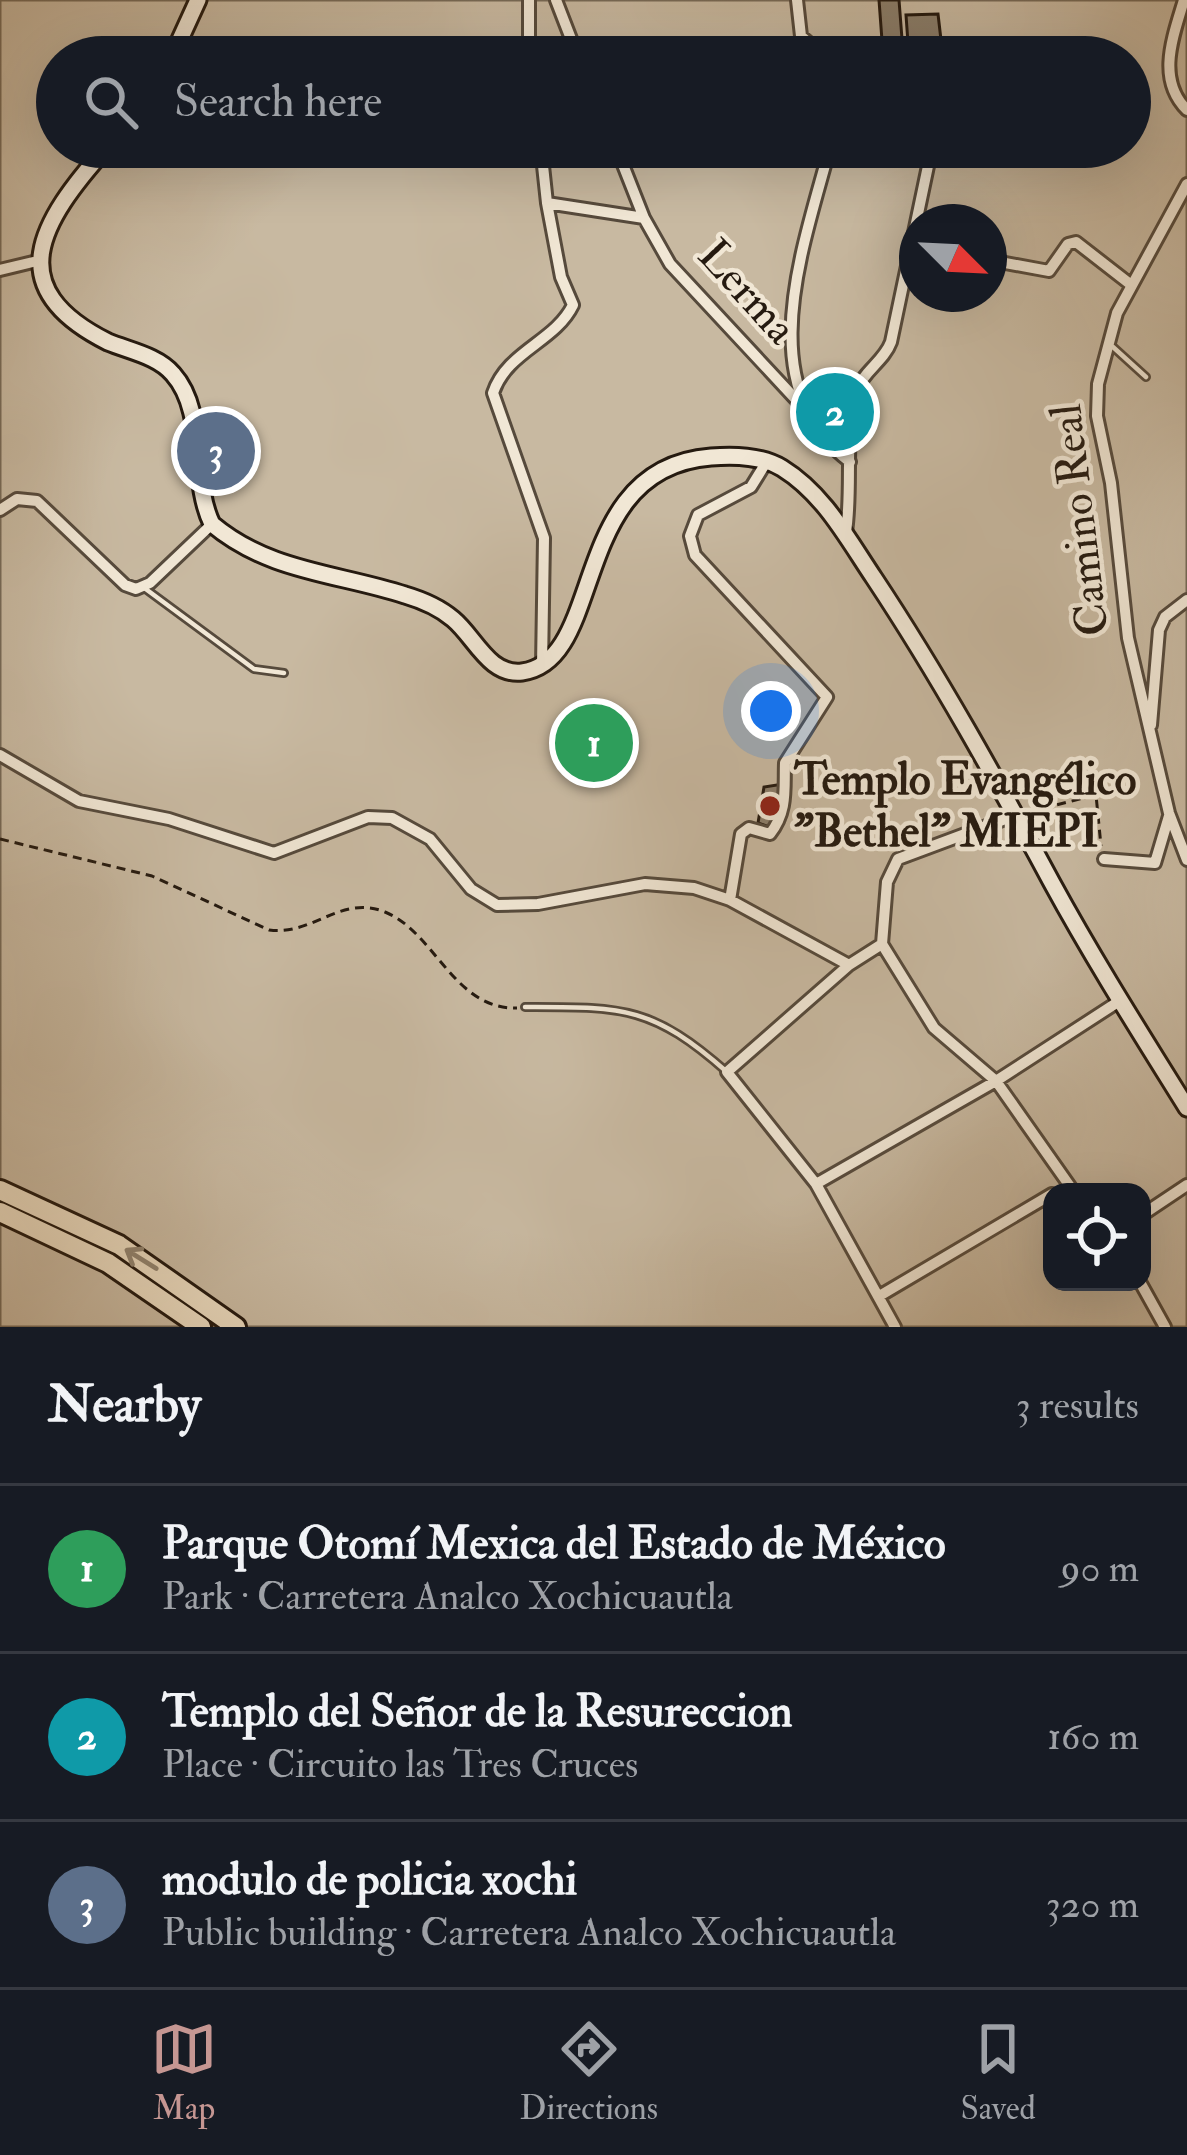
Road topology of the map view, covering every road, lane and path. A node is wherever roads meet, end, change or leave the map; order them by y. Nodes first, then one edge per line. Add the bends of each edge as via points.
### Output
1 (198, 0) edge
2 (529, 0) edge
3 (556, 0) edge
4 (796, 0) edge
5 (1184, 0) edge
6 (182, 36) edge
7 (529, 36) edge
8 (570, 36) edge
9 (801, 36) edge
10 (1187, 110) edge
11 (90, 168) edge
12 (544, 168) edge
13 (624, 168) edge
14 (825, 168) edge
15 (928, 168) edge
16 (1187, 184) edge
17 (547, 203) junction
18 (921, 204) edge
19 (644, 218) junction
20 (33, 262) junction
21 (1007, 263) edge
22 (0, 270) edge
23 (1130, 284) junction
24 (899, 307) edge
25 (1108, 343) junction
26 (1146, 377) dead end
27 (805, 408) junction
28 (767, 461) junction
29 (850, 462) junction
30 (0, 510) edge
31 (212, 524) junction
32 (845, 536) junction
33 (143, 587) junction
34 (1186, 601) edge
35 (542, 666) junction
36 (284, 673) dead end
37 (1150, 728) junction
38 (0, 755) edge
39 (1169, 813) junction
40 (1018, 814) junction
41 (0, 839) edge
42 (1104, 859) joint
43 (1187, 860) edge
44 (730, 900) junction
45 (882, 944) junction
46 (849, 965) junction
47 (1120, 1000) junction
48 (525, 1007) joint
49 (727, 1072) junction
50 (996, 1081) junction
51 (1187, 1108) edge
52 (1067, 1183) edge
53 (816, 1184) junction
54 (1187, 1185) edge
55 (0, 1190) edge
56 (1043, 1199) edge
57 (1151, 1209) edge
58 (0, 1213) edge
59 (1145, 1291) edge
60 (880, 1295) junction
61 (201, 1327) edge
62 (236, 1327) edge
63 (895, 1327) edge
64 (1165, 1327) edge

1 - 6 main road
2 - 7 street
3 - 8 street
4 - 9 street
5 - 10 street via 1169,81
11 - 20 main road via 55,211
12 - 17 street
13 - 19 street, Lerma
14 - 27 street via 789,313
15 - 18 street
16 - 23 street, Camino Real
17 - 19 street, Lerma
17 - 35 street via 573,305 508,363 494,393 544,538
19 - 27 street, Lerma via 698,299
20 - 22 street
20 - 31 main road via 50,309 153,359 180,383
21 - 23 street via 1049,271 1076,242
23 - 25 street, Camino Real
24 - 29 street via 883,363 859,384
25 - 26 lane
25 - 37 street, Camino Real via 1097,416 1128,638
27 - 29 street, Lerma via 826,444
28 - 32 main road via 813,492
28 - 35 main road via 697,458 635,487 607,532 560,647
28 - 44 street via 751,488 698,515 694,555 827,698 785,763 789,789 776,828 741,833
29 - 32 street
30 - 33 street via 23,497 38,501 125,585
31 - 33 street
31 - 35 main road via 268,560 425,602 450,616 499,668
32 - 40 main road
33 - 36 lane via 246,665
34 - 37 street via 1159,630
37 - 39 street, Camino Real
38 - 44 street via 79,801 274,853 368,817 403,821 430,839 471,889 512,908 670,884
39 - 42 street via 1155,863
39 - 43 street, Camino Real
40 - 42 path via 1096,796
40 - 45 street via 898,859 887,882
40 - 47 main road
41 - 48 path via 152,876 269,930 370,907 405,922 487,1002
44 - 46 street
45 - 46 street
45 - 50 street via 934,1028
46 - 49 street
47 - 50 street
47 - 51 main road
48 - 49 lane via 634,1011 693,1042
49 - 53 street
50 - 52 street
50 - 53 street
53 - 60 street
54 - 57 street
62 -> 55 highway via 119,1245
56 - 60 street
58 - 61 highway via 109,1264
59 - 64 street
60 - 63 street

